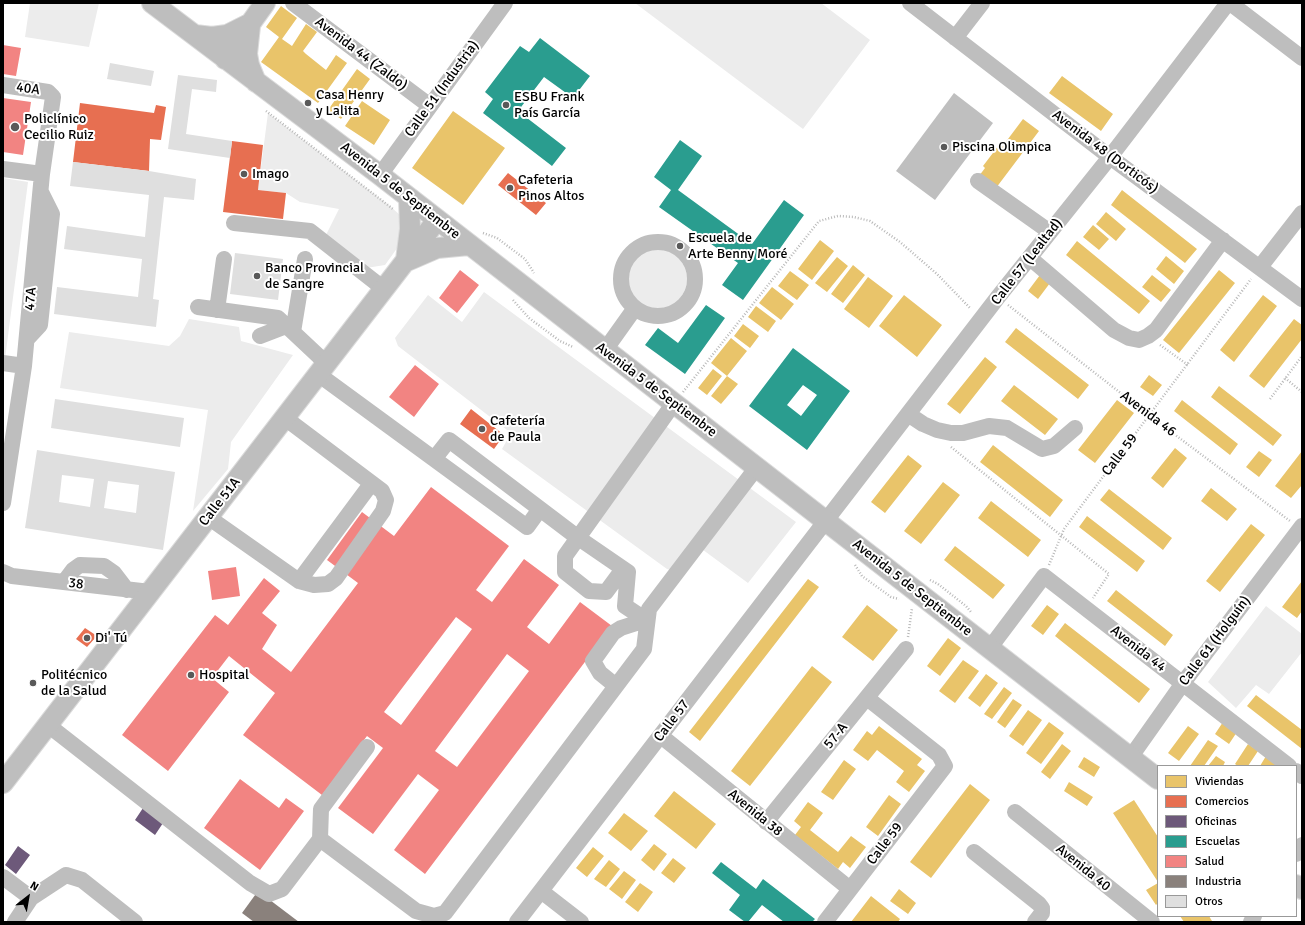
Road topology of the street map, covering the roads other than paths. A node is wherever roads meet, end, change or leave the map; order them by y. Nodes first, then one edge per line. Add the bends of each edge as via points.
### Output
1 (152, 3) edge
2 (265, 3) edge
3 (293, 3) edge
4 (505, 3) edge
5 (910, 3) edge
6 (982, 3) edge
7 (1229, 3) edge
8 (251, 23) junction
9 (195, 36) junction
10 (955, 38) junction
11 (1302, 58) edge
12 (225, 59) junction
13 (256, 82) junction
14 (3, 85) edge
15 (52, 94) joint
16 (430, 106) junction
17 (1110, 157) junction
18 (3, 169) edge
19 (42, 174) junction
20 (380, 175) junction
21 (978, 181) dead end
22 (409, 198) junction
23 (1302, 213) edge
24 (437, 220) junction
25 (234, 223) dead end
26 (1050, 232) junction
27 (1223, 240) junction
28 (469, 245) junction
29 (1030, 258) junction
30 (224, 259) dead end
31 (305, 259) dead end
32 (406, 262) junction
33 (1260, 267) junction
34 (384, 289) junction
35 (1302, 299) edge
36 (198, 307) dead end
37 (635, 308) junction
38 (217, 310) junction
39 (289, 329) junction
40 (260, 336) dead end
41 (604, 350) junction
42 (3, 363) edge
43 (24, 366) junction
44 (322, 369) junction
45 (674, 403) junction
46 (908, 414) junction
47 (285, 418) junction
48 (1075, 428) dead end
49 (434, 459) junction
50 (757, 467) junction
51 (371, 484) junction
52 (3, 503) edge
53 (540, 509) junction
54 (208, 517) junction
55 (826, 520) junction
56 (1300, 532) edge
57 (577, 537) junction
58 (623, 569) junction
59 (3, 572) edge
60 (299, 581) junction
61 (150, 592) junction
62 (646, 620) junction
63 (906, 649) road end
64 (989, 649) junction
65 (1183, 684) junction
66 (616, 686) junction
67 (867, 698) junction
68 (48, 725) junction
69 (661, 736) junction
70 (367, 747) dead end
71 (1130, 758) junction
72 (1288, 765) edge
73 (1157, 778) edge
74 (3, 783) edge
75 (1015, 812) dead end
76 (766, 822) junction
77 (320, 839) junction
78 (974, 852) dead end
79 (3, 877) edge
80 (850, 889) junction
81 (541, 891) junction
82 (31, 898) junction
83 (1038, 917) edge
84 (15, 922) edge
85 (135, 922) edge
86 (517, 922) edge
87 (581, 922) edge
88 (825, 922) edge
89 (1152, 922) edge

1 - 9 main road, Avenida 5 de Septiembre
2 - 8 main road
3 - 16 street, Avenida 44 (Zaldo)
4 - 16 street, Calle 51 (Industria)
5 - 10 street, Avenida 48 (Dorticós)
6 - 10 street
7 - 11 street
7 - 17 street, Calle 57 (Lealtad)
8 - 9 main road via 227,35
8 - 12 main road
8 - 13 main road via 247,54
9 - 12 main road, Avenida 5 de Septiembre
10 - 17 street, Avenida 48 (Dorticós)
12 - 13 main road, Avenida 5 de Septiembre
13 - 20 main road, Avenida 5 de Septiembre
14 - 15 street, 40A
15 - 19 street, 47A
16 - 20 street, Calle 51 (Industria)
17 - 26 street, Calle 57 (Lealtad)
17 - 27 street, Avenida 48 (Dorticós)
18 - 19 street
19 - 43 street, 47A via 39,271
20 - 22 main road, Avenida 5 de Septiembre
21 - 26 street
22 - 24 main road, Avenida 5 de Septiembre
22 - 32 main road via 410,230
23 - 33 street
24 - 28 main road, Avenida 5 de Septiembre
24 - 32 main road, Calle 51A
25 - 34 street via 310,231
26 - 29 street, Calle 57 (Lealtad)
27 - 29 street via 1156,330 1139,340 1114,330
27 - 33 street, Avenida 48 (Dorticós)
28 - 32 main road via 437,248
28 - 41 main road, Avenida 5 de Septiembre
29 - 46 street, Calle 57 (Lealtad)
30 - 38 street
31 - 39 street
32 - 34 main road, Calle 51A
33 - 35 street, Avenida 48 (Dorticós)
34 - 44 main road, Calle 51A
36 - 38 street
37 - 37 street via 646,314 659,316 671,313 686,302 694,285 694,273 690,261 682,251 671,244 648,243 629,256 623,266 622,289
37 - 41 street
38 - 39 street via 278,318
39 - 40 street
39 - 44 street
41 - 45 main road, Avenida 5 de Septiembre
42 - 43 street
43 - 52 street, 47A
44 - 47 main road, Calle 51A
44 - 49 street
45 - 50 main road, Avenida 5 de Septiembre
45 - 57 street
46 - 48 street via 923,424 951,433 963,433 989,426 1007,428 1042,449 1054,446
46 - 55 street, Calle 57 (Lealtad)
47 - 51 street
47 - 54 main road, Calle 51A
49 - 53 street via 527,526
49 - 53 street via 449,440
50 - 55 main road, Avenida 5 de Septiembre
50 - 62 street via 649,609
51 - 60 street
51 - 60 street via 382,491 386,500 383,511 336,578 328,584 314,585
53 - 57 street
54 - 60 street
54 - 61 main road, Calle 51A
55 - 64 main road, Avenida 5 de Septiembre
55 - 69 street, Calle 57
56 - 65 street, Calle 61 (Holguín)
57 - 58 street
57 - 58 street via 565,556 565,572 589,591 606,592
58 - 62 street via 628,572 625,606
59 - 61 street, 38 via 12,576
61 - 68 main road, Calle 51A
62 - 66 street via 644,649
62 - 66 street via 614,633 593,662 600,673
63 - 67 street, 57-A
64 - 65 street, Avenida 44 via 1044,576
64 - 71 main road, Avenida 5 de Septiembre
65 - 71 street, Calle 61 (Holguín)
65 - 72 street, Avenida 44
66 - 77 street via 445,913 434,916 416,911
67 - 76 street, 57-A
67 - 80 street, Calle 59 via 939,755 945,766
68 - 74 main road, Calle 51A
68 - 77 street via 250,883 269,894 282,889
69 - 76 street, Avenida 38
69 - 81 street, Calle 57
70 - 77 street via 321,809
71 - 73 main road, Avenida 5 de Septiembre
75 - 89 street, Avenida 40
76 - 80 street, Avenida 38
78 - 83 street via 1040,904 1042,908
79 - 82 street
80 - 88 street, Calle 59
81 - 86 street, Calle 57
81 - 87 street
82 - 84 street
82 - 85 street via 66,875 82,880

